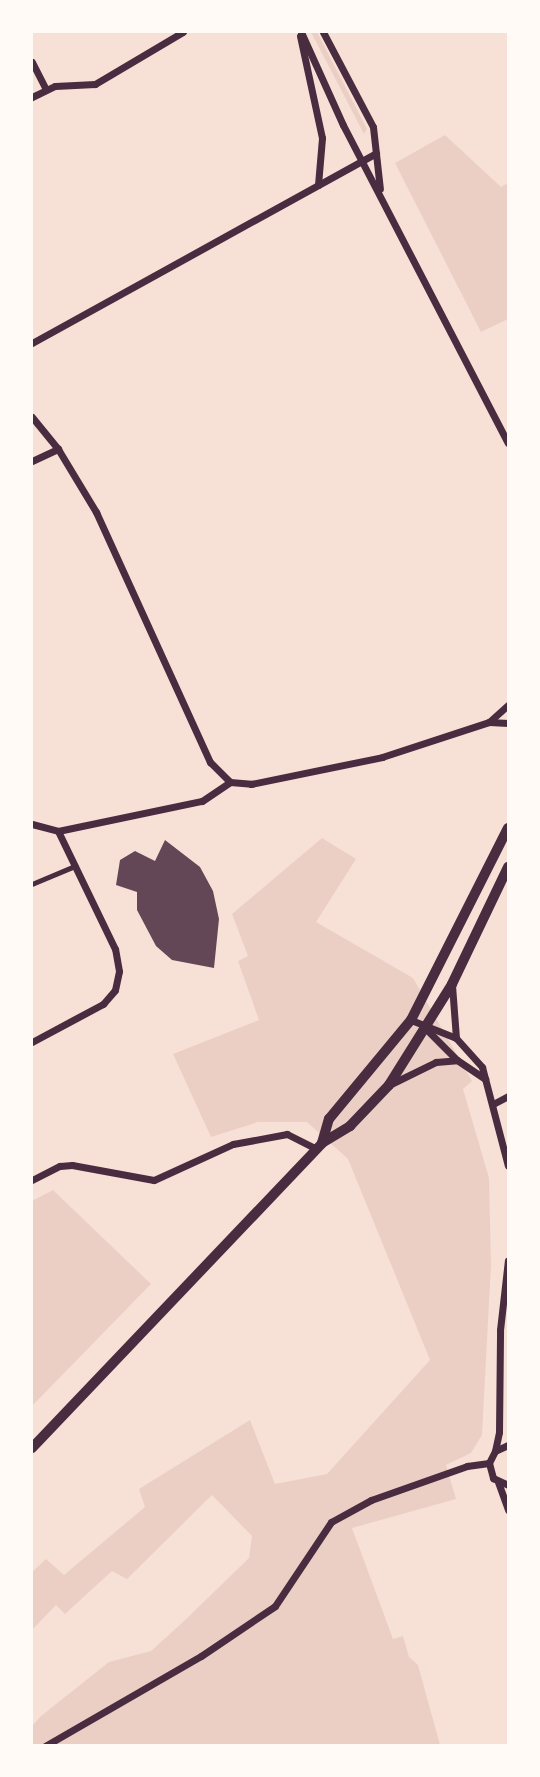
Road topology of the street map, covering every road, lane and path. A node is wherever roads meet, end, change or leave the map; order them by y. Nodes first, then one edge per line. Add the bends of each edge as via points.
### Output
1 (183, 32) edge
2 (300, 32) edge
3 (323, 32) edge
4 (32, 62) edge
5 (46, 89) junction
6 (32, 97) edge
7 (376, 153) junction
8 (362, 161) junction
9 (318, 185) junction
10 (380, 193) junction
11 (32, 343) edge
12 (32, 417) edge
13 (509, 443) edge
14 (58, 449) junction
15 (32, 461) edge
16 (509, 705) edge
17 (489, 722) junction
18 (509, 723) edge
19 (230, 782) junction
20 (32, 824) edge
21 (509, 828) edge
22 (58, 831) junction
23 (75, 866) junction
24 (509, 867) edge
25 (32, 884) edge
26 (452, 984) junction
27 (411, 1020) junction
28 (427, 1030) junction
29 (456, 1038) junction
30 (32, 1042) edge
31 (457, 1060) junction
32 (485, 1079) junction
33 (389, 1085) junction
34 (509, 1096) edge
35 (493, 1104) junction
36 (319, 1146) junction
37 (509, 1166) edge
38 (32, 1180) edge
39 (509, 1260) edge
40 (509, 1446) edge
41 (32, 1448) edge
42 (495, 1451) junction
43 (489, 1463) junction
44 (498, 1482) junction
45 (509, 1485) edge
46 (509, 1510) edge
47 (45, 1745) edge

1 - 5 street via 95,84
2 - 8 street
2 - 9 street via 322,138
3 - 7 street via 373,127
4 - 5 street
5 - 6 street
7 - 8 street
7 - 10 street
8 - 9 street
8 - 10 street
9 - 11 street
10 - 13 street
12 - 14 street
14 - 15 street
14 - 19 street via 96,512 210,762
16 - 17 street
17 - 18 street
17 - 19 street via 382,757 251,784
19 - 22 street via 202,801
20 - 22 street
21 - 27 street
22 - 23 street
23 - 25 lane
23 - 30 street via 115,948 118,980 95,1010
24 - 26 street
26 - 28 street
26 - 29 street
27 - 28 street
27 - 36 street via 329,1119
28 - 29 street
28 - 31 street
28 - 33 street
29 - 32 street via 482,1067
31 - 32 street
31 - 33 street via 436,1062
32 - 35 street
33 - 36 street via 350,1126
34 - 35 street
35 - 37 street
36 - 38 street via 287,1134 233,1144 154,1180 72,1165
36 - 41 street
39 - 42 street via 500,1330
40 - 42 street
42 - 43 street
43 - 44 street
43 - 47 street via 467,1466 371,1500 331,1522 275,1606 201,1656
44 - 45 street
44 - 46 street

